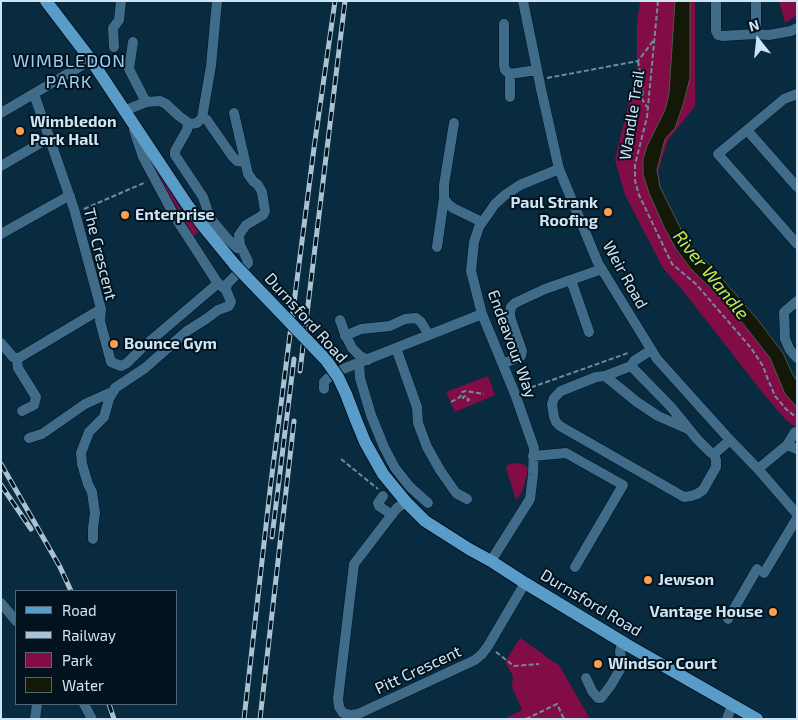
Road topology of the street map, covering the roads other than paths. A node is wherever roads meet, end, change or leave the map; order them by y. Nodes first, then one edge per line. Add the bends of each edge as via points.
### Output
1 (46, 1) edge
2 (121, 1) edge
3 (217, 1) edge
4 (523, 1) edge
5 (716, 1) edge
6 (756, 1) edge
7 (504, 24) dead end
8 (797, 28) edge
9 (756, 34) junction
10 (134, 42) dead end
11 (114, 47) dead end
12 (91, 60) junction
13 (537, 70) junction
14 (510, 74) junction
15 (34, 94) junction
16 (797, 94) edge
17 (510, 97) dead end
18 (146, 102) junction
19 (3, 108) edge
20 (234, 112) dead end
21 (128, 116) junction
22 (202, 118) junction
23 (188, 123) junction
24 (454, 123) dead end
25 (747, 130) junction
26 (49, 138) junction
27 (245, 162) junction
28 (1, 166) edge
29 (559, 169) junction
30 (797, 187) edge
31 (70, 196) junction
32 (444, 198) junction
33 (482, 222) junction
34 (1, 234) edge
35 (797, 244) edge
36 (437, 247) dead end
37 (242, 249) junction
38 (602, 269) junction
39 (571, 280) junction
40 (217, 282) junction
41 (226, 290) junction
42 (797, 301) edge
43 (101, 308) junction
44 (482, 314) junction
45 (340, 320) dead end
46 (589, 332) dead end
47 (429, 335) junction
48 (346, 336) junction
49 (1, 344) edge
50 (396, 348) junction
51 (651, 350) junction
52 (797, 358) edge
53 (17, 359) junction
54 (363, 362) junction
55 (503, 364) junction
56 (630, 366) junction
57 (605, 376) junction
58 (324, 389) dead end
59 (114, 391) junction
60 (22, 411) dead end
61 (690, 430) junction
62 (795, 432) dead end
63 (30, 438) dead end
64 (730, 440) junction
65 (792, 447) edge
66 (714, 454) junction
67 (534, 456) junction
68 (758, 469) junction
69 (382, 494) road end
70 (467, 499) dead end
71 (406, 502) junction
72 (428, 503) dead end
73 (797, 514) edge
74 (392, 515) junction
75 (797, 518) edge
76 (93, 539) dead end
77 (491, 562) junction
78 (575, 568) dead end
79 (525, 583) junction
80 (1, 603) edge
81 (728, 619) dead end
82 (15, 620) edge
83 (623, 642) junction
84 (586, 678) dead end
85 (37, 705) edge
86 (85, 705) edge
87 (732, 705) junction
88 (341, 716) edge
89 (35, 719) edge
90 (92, 719) edge
91 (727, 719) edge
92 (756, 719) edge

1 - 12 main road, Durnsford Road
2 - 11 street via 119,20 113,28
3 - 22 street
4 - 13 street, Weir Road
5 - 9 street via 718,34
6 - 9 street
7 - 14 street via 504,64
8 - 9 street via 769,35
10 - 18 street via 129,69
12 - 15 street
12 - 21 main road, Durnsford Road
13 - 14 street
13 - 29 street, Weir Road
14 - 17 street
15 - 19 street
15 - 26 street, The Crescent
16 - 25 street via 784,98
18 - 21 street
18 - 23 street via 166,104
20 - 27 street
21 - 40 street via 145,161
21 - 71 main road, Durnsford Road, bridge via 227,256 326,360 342,386 365,442 383,474
22 - 23 street via 197,123
22 - 27 street via 207,120 232,156
23 - 37 street via 175,154 203,197 210,218 236,248
24 - 32 street
25 - 30 street
25 - 35 street via 718,154
26 - 28 street
26 - 31 street, The Crescent
27 - 37 street via 248,174 262,192 265,211 246,225 239,235
29 - 33 street, Endeavour Way via 520,185 505,195
29 - 38 street, Weir Road
31 - 34 street
31 - 43 street, The Crescent
32 - 33 street via 453,208
32 - 36 street
33 - 44 street, Endeavour Way via 474,242 471,271
37 - 41 street via 248,263 227,284
38 - 39 street
38 - 51 street, Weir Road
39 - 46 street
39 - 55 street via 511,307 511,320 522,351 521,356
40 - 41 street
40 - 43 street via 121,366 111,362 100,321
41 - 59 street via 231,302 229,306 187,331
42 - 52 street via 784,312 785,340
43 - 53 street, The Crescent
44 - 47 street
44 - 55 street, Endeavour Way
45 - 48 street
47 - 48 street via 416,318 390,326 361,329
47 - 50 street
48 - 54 street
49 - 53 street
50 - 54 street
50 - 70 street via 427,447 456,493
51 - 56 street
51 - 64 street, Weir Road
53 - 60 street via 18,368 36,397 34,405
54 - 58 street via 328,378
54 - 72 street via 360,378 384,447 395,468
55 - 67 street, Endeavour Way via 534,448
56 - 57 street
56 - 61 street
57 - 61 street via 658,416
57 - 66 street via 558,393 552,404 554,417 560,426 684,497 703,490 716,467
59 - 63 street via 85,404 42,434
59 - 76 street via 104,417 89,432 81,453 95,513
61 - 66 street
62 - 65 street
64 - 66 street
64 - 68 street, Weir Road
65 - 68 street
67 - 77 street, Endeavour Way via 530,498
67 - 78 street via 566,453 623,485
68 - 73 street, Weir Road
69 - 74 street via 379,506
71 - 74 street, Pitt Crescent
71 - 77 main road, Durnsford Road via 425,521
74 - 88 street, Pitt Crescent via 354,564 338,699
75 - 81 street
77 - 79 main road, Durnsford Road
79 - 83 main road, Durnsford Road
79 - 88 street, Pitt Crescent via 488,646 475,660 358,714
80 - 82 street
83 - 84 street via 620,651 622,666 601,698 592,691
83 - 87 main road, Durnsford Road
85 - 89 street
86 - 90 street
87 - 91 street
87 - 92 main road, Durnsford Road

